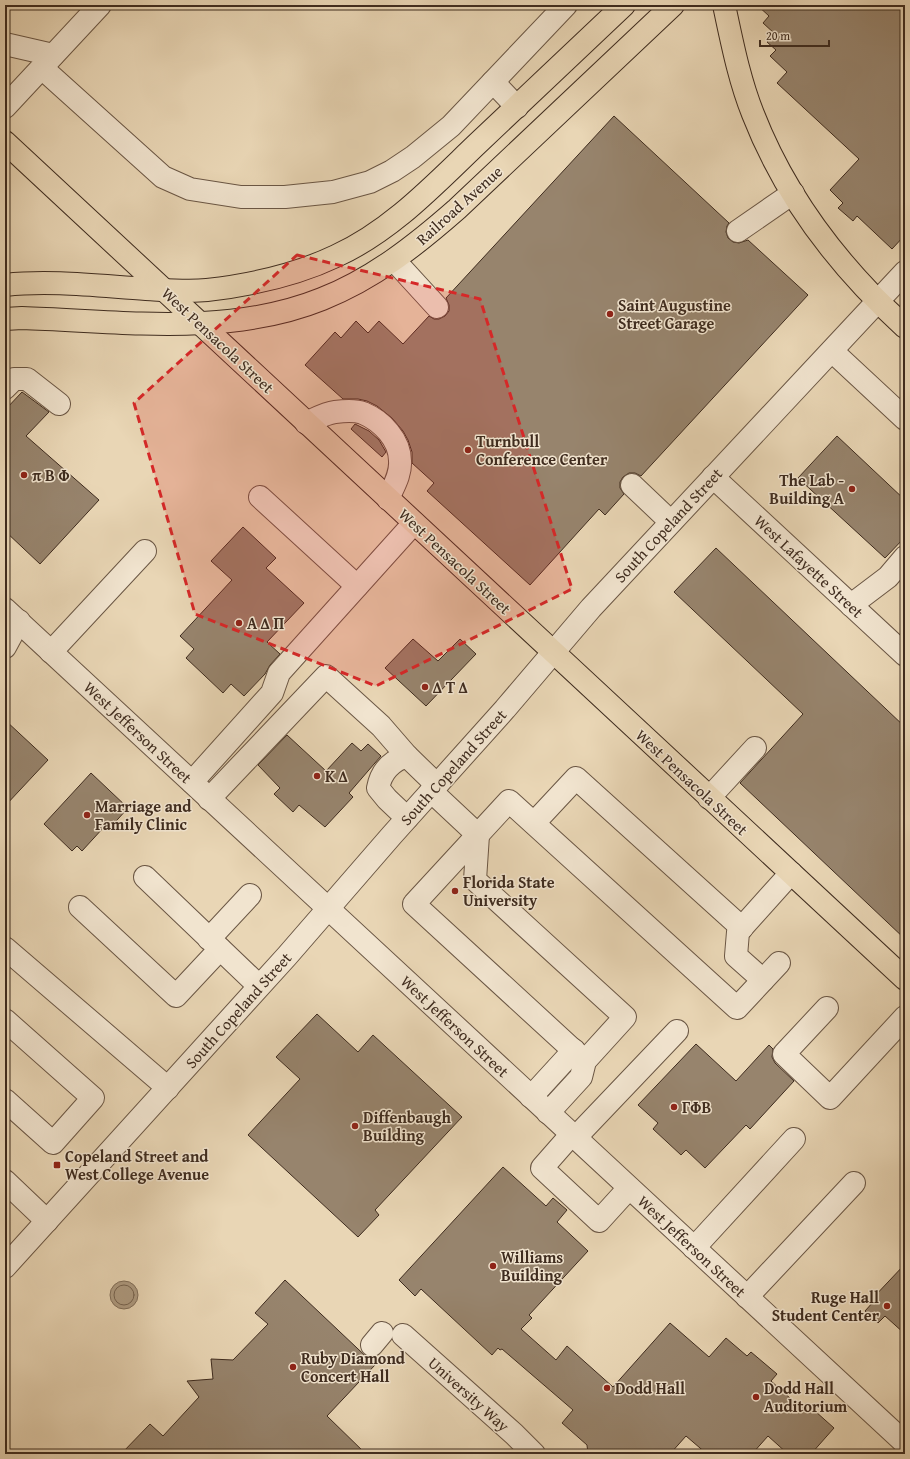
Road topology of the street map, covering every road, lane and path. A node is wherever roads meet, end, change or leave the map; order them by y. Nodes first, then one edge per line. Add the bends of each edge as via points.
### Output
1 (100, 5) edge
2 (566, 5) edge
3 (624, 5) edge
4 (673, 5) edge
5 (724, 5) edge
6 (5, 44) edge
7 (48, 61) junction
8 (493, 82) junction
9 (5, 107) edge
10 (517, 107) junction
11 (5, 142) edge
12 (793, 192) junction
13 (738, 231) dead end
14 (394, 260) junction
15 (905, 272) edge
16 (5, 285) edge
17 (164, 290) junction
18 (878, 302) junction
19 (437, 308) dead end
20 (5, 319) edge
21 (199, 323) junction
22 (905, 327) edge
23 (832, 351) junction
24 (5, 388) edge
25 (59, 404) dead end
26 (905, 419) edge
27 (306, 423) junction
28 (713, 477) junction
29 (632, 485) dead end
30 (260, 497) dead end
31 (388, 499) junction
32 (671, 522) junction
33 (414, 523) junction
34 (145, 551) dead end
35 (905, 558) edge
36 (357, 586) junction
37 (851, 605) junction
38 (12, 615) edge
39 (5, 647) edge
40 (51, 652) junction
41 (553, 653) junction
42 (905, 655) edge
43 (755, 748) dead end
44 (407, 756) junction
45 (192, 782) junction
46 (434, 788) junction
47 (709, 798) junction
48 (210, 799) junction
49 (407, 818) junction
50 (534, 823) junction
51 (478, 835) junction
52 (791, 874) junction
53 (145, 877) dead end
54 (250, 895) dead end
55 (80, 907) dead end
56 (328, 909) junction
57 (742, 928) junction
58 (215, 944) junction
59 (5, 948) edge
60 (779, 963) dead end
61 (763, 980) junction
62 (905, 980) edge
63 (259, 986) junction
64 (827, 1008) dead end
65 (905, 1017) edge
66 (5, 1020) edge
67 (677, 1031) dead end
68 (580, 1056) junction
69 (168, 1088) junction
70 (531, 1097) junction
71 (5, 1100) edge
72 (548, 1113) junction
73 (573, 1136) junction
74 (794, 1139) dead end
75 (5, 1182) edge
76 (854, 1183) dead end
77 (629, 1188) junction
78 (47, 1221) junction
79 (694, 1248) junction
80 (5, 1267) edge
81 (748, 1297) junction
82 (385, 1338) dead end
83 (905, 1443) edge
84 (534, 1454) edge

1 - 7 street
2 - 8 street
3 - 10 main road, Railroad Avenue
4 - 14 main road, Railroad Avenue via 457,209
5 - 12 main road via 741,79 753,114
6 - 7 street
7 - 8 street via 163,177 190,189 241,197 292,197 333,192 370,182 413,157 451,126
7 - 9 street
8 - 10 street
10 - 17 main road, Railroad Avenue via 397,218 336,256 296,271 240,286 204,290
11 - 17 main road, West Pensacola Street
12 - 13 street
12 - 18 main road via 837,256
14 - 19 street
14 - 21 main road, Railroad Avenue via 358,282 322,299 256,317
15 - 18 street, South Copeland Street
16 - 17 main road, Railroad Avenue via 47,283
17 - 21 main road, West Pensacola Street
18 - 22 main road
18 - 23 street, South Copeland Street
20 - 21 main road, Railroad Avenue via 38,318 150,324
21 - 27 main road, West Pensacola Street
23 - 26 street
23 - 28 street, South Copeland Street
24 - 25 street via 14,379 27,379
27 - 31 main road, West Pensacola Street
27 - 31 street via 333,412 352,412 363,413 382,425 397,444 400,461 399,474
28 - 32 street, South Copeland Street
28 - 37 street, West Lafayette Street
29 - 32 street
30 - 36 street
31 - 33 main road, West Pensacola Street
32 - 41 street, South Copeland Street
33 - 36 street
33 - 41 main road, West Pensacola Street
34 - 40 street
35 - 37 street via 888,577
36 - 45 street via 279,673 272,694
37 - 42 street, West Lafayette Street
38 - 39 street
38 - 40 street, West Jefferson Street
40 - 45 street, West Jefferson Street
41 - 46 street, South Copeland Street
41 - 47 main road, West Pensacola Street
43 - 47 street
44 - 46 street
44 - 48 street via 380,726 326,676
44 - 49 street via 397,759 380,776 378,788
45 - 48 street, West Jefferson Street
46 - 49 street, South Copeland Street
46 - 51 street
47 - 52 main road, West Pensacola Street
48 - 56 street, West Jefferson Street
49 - 56 street, South Copeland Street
50 - 51 street via 509,801
50 - 57 street via 576,778
50 - 61 street via 737,1008
51 - 68 street via 475,880 625,1017
51 - 68 street via 414,904
52 - 57 street
52 - 62 main road, West Pensacola Street
53 - 58 street
54 - 58 street
55 - 58 street via 176,996
56 - 63 street, South Copeland Street
56 - 70 street, West Jefferson Street
57 - 61 street via 738,932 736,956
58 - 63 street
59 - 69 street
60 - 61 street
63 - 69 street, South Copeland Street
64 - 65 street via 784,1054 830,1098
66 - 71 street via 93,1098 53,1143
67 - 73 street
68 - 70 street
68 - 72 street via 581,1077
69 - 78 street, South Copeland Street
70 - 72 street, West Jefferson Street
72 - 73 street, West Jefferson Street
73 - 77 street, West Jefferson Street
73 - 77 street via 542,1168 599,1221
74 - 79 street
75 - 78 street
76 - 81 street
77 - 79 street, West Jefferson Street
78 - 80 street, South Copeland Street
79 - 81 street, West Jefferson Street
81 - 83 street, West Jefferson Street
82 - 84 street, University Way via 514,1434

